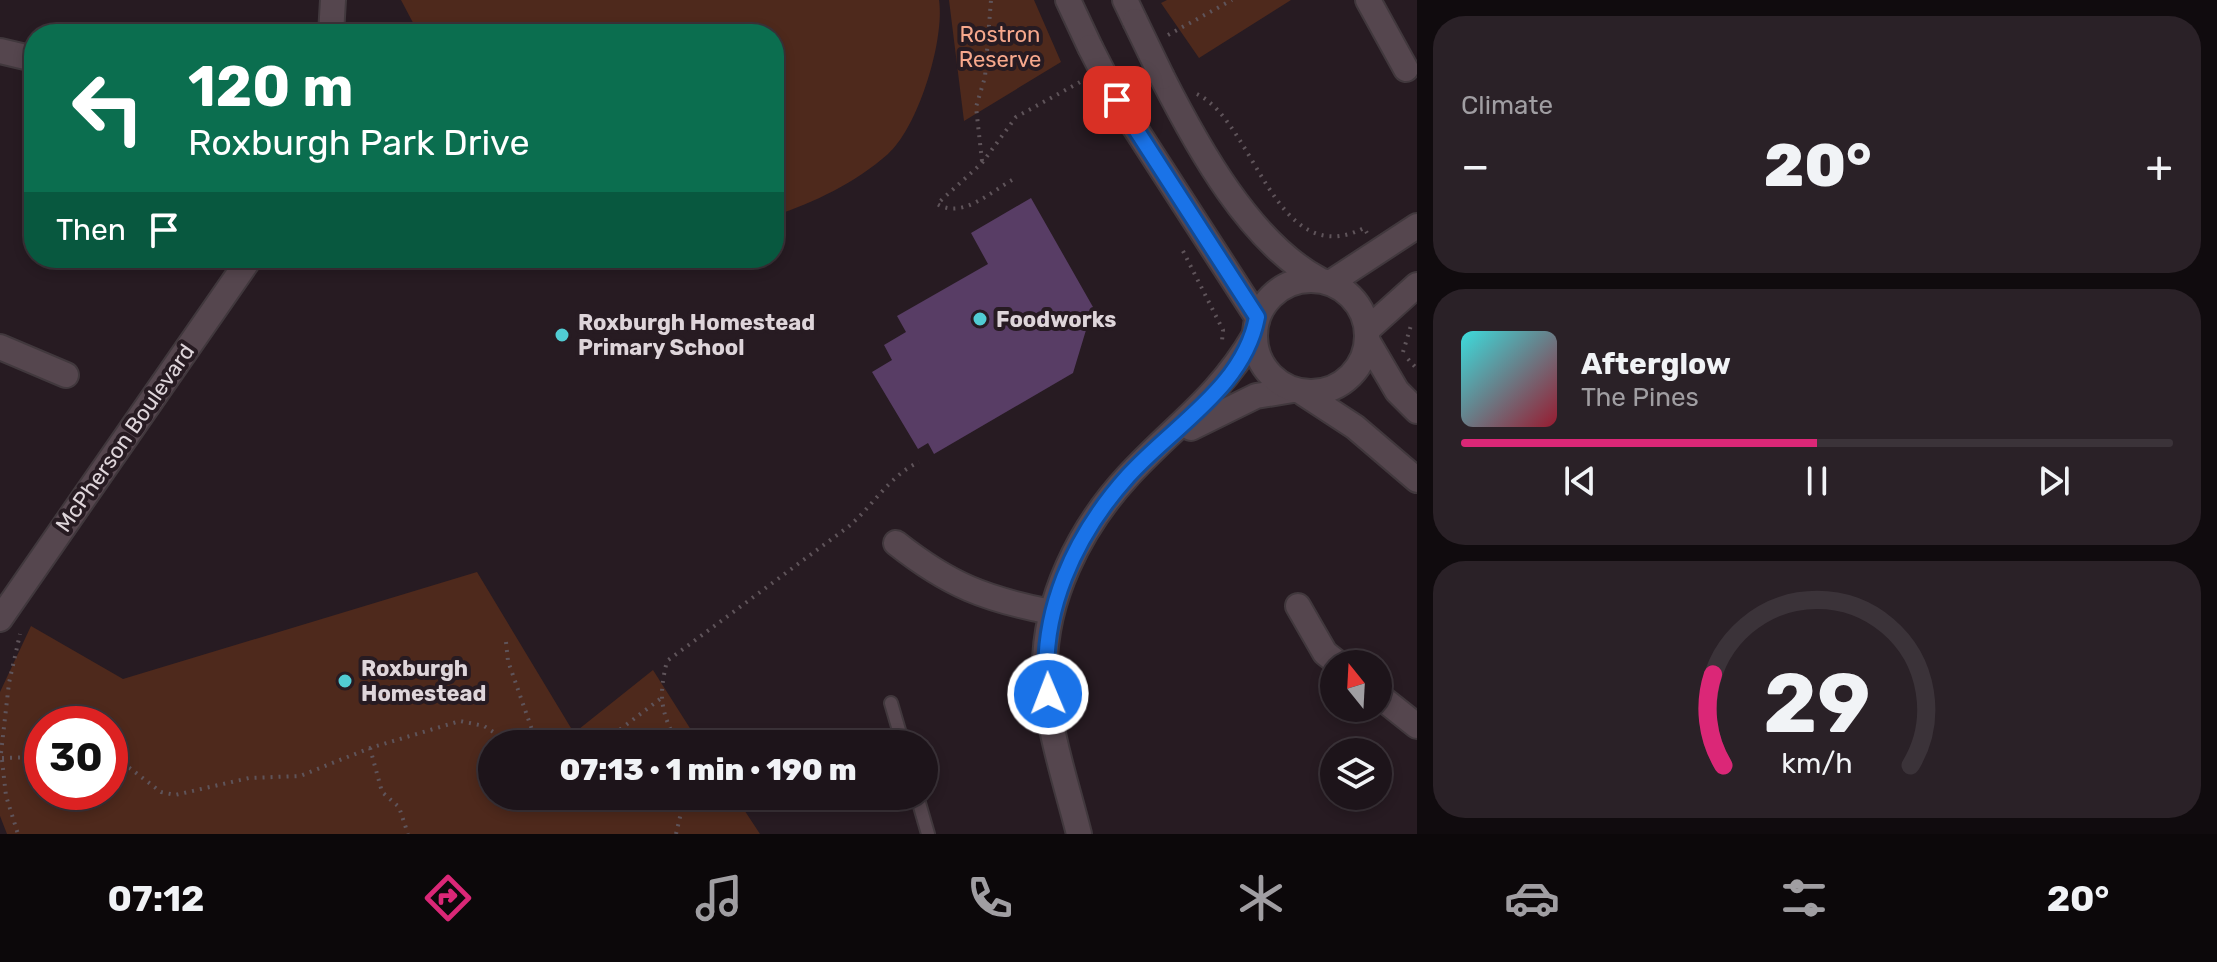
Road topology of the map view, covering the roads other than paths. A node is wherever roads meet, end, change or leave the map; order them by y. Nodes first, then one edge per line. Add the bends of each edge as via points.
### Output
1 (333, 0) edge
2 (1068, 0) edge
3 (1368, 0) edge
4 (1130, 11) edge
5 (332, 24) edge
6 (0, 51) edge
7 (24, 57) edge
8 (1406, 69) dead end
9 (1417, 226) edge
10 (243, 268) edge
11 (1325, 282) junction
12 (1417, 285) edge
13 (1255, 326) junction
14 (1367, 335) junction
15 (0, 347) edge
16 (66, 375) dead end
17 (1298, 391) junction
18 (1417, 411) edge
19 (1164, 442) junction
20 (1417, 480) edge
21 (896, 543) dead end
22 (1298, 606) dead end
23 (1051, 612) junction
24 (5, 623) edge
25 (1323, 650) edge
26 (891, 703) dead end
27 (1392, 706) edge
28 (1417, 726) edge
29 (899, 730) edge
30 (921, 810) edge
31 (928, 834) edge
32 (1079, 834) edge

1 - 5 street
2 - 13 street, bridge via 1117,100
3 - 8 street
4 - 11 street, bridge via 1216,172 1299,269
6 - 7 street
9 - 11 street
10 - 24 street, McPherson Boulevard
11 - 13 street via 1300,280 1282,287 1267,300
11 - 14 street via 1355,301
12 - 14 street
13 - 17 street via 1264,370
13 - 19 street via 1234,370
14 - 17 street via 1361,362 1346,380 1326,391
14 - 18 street via 1397,391
15 - 16 street
17 - 19 street via 1256,396
17 - 20 street via 1355,427
19 - 23 street via 1128,476 1083,533
21 - 23 street via 936,574 974,592
22 - 25 street
23 - 32 street via 1047,686 1054,738
26 - 29 lane
27 - 28 street
30 - 31 lane

